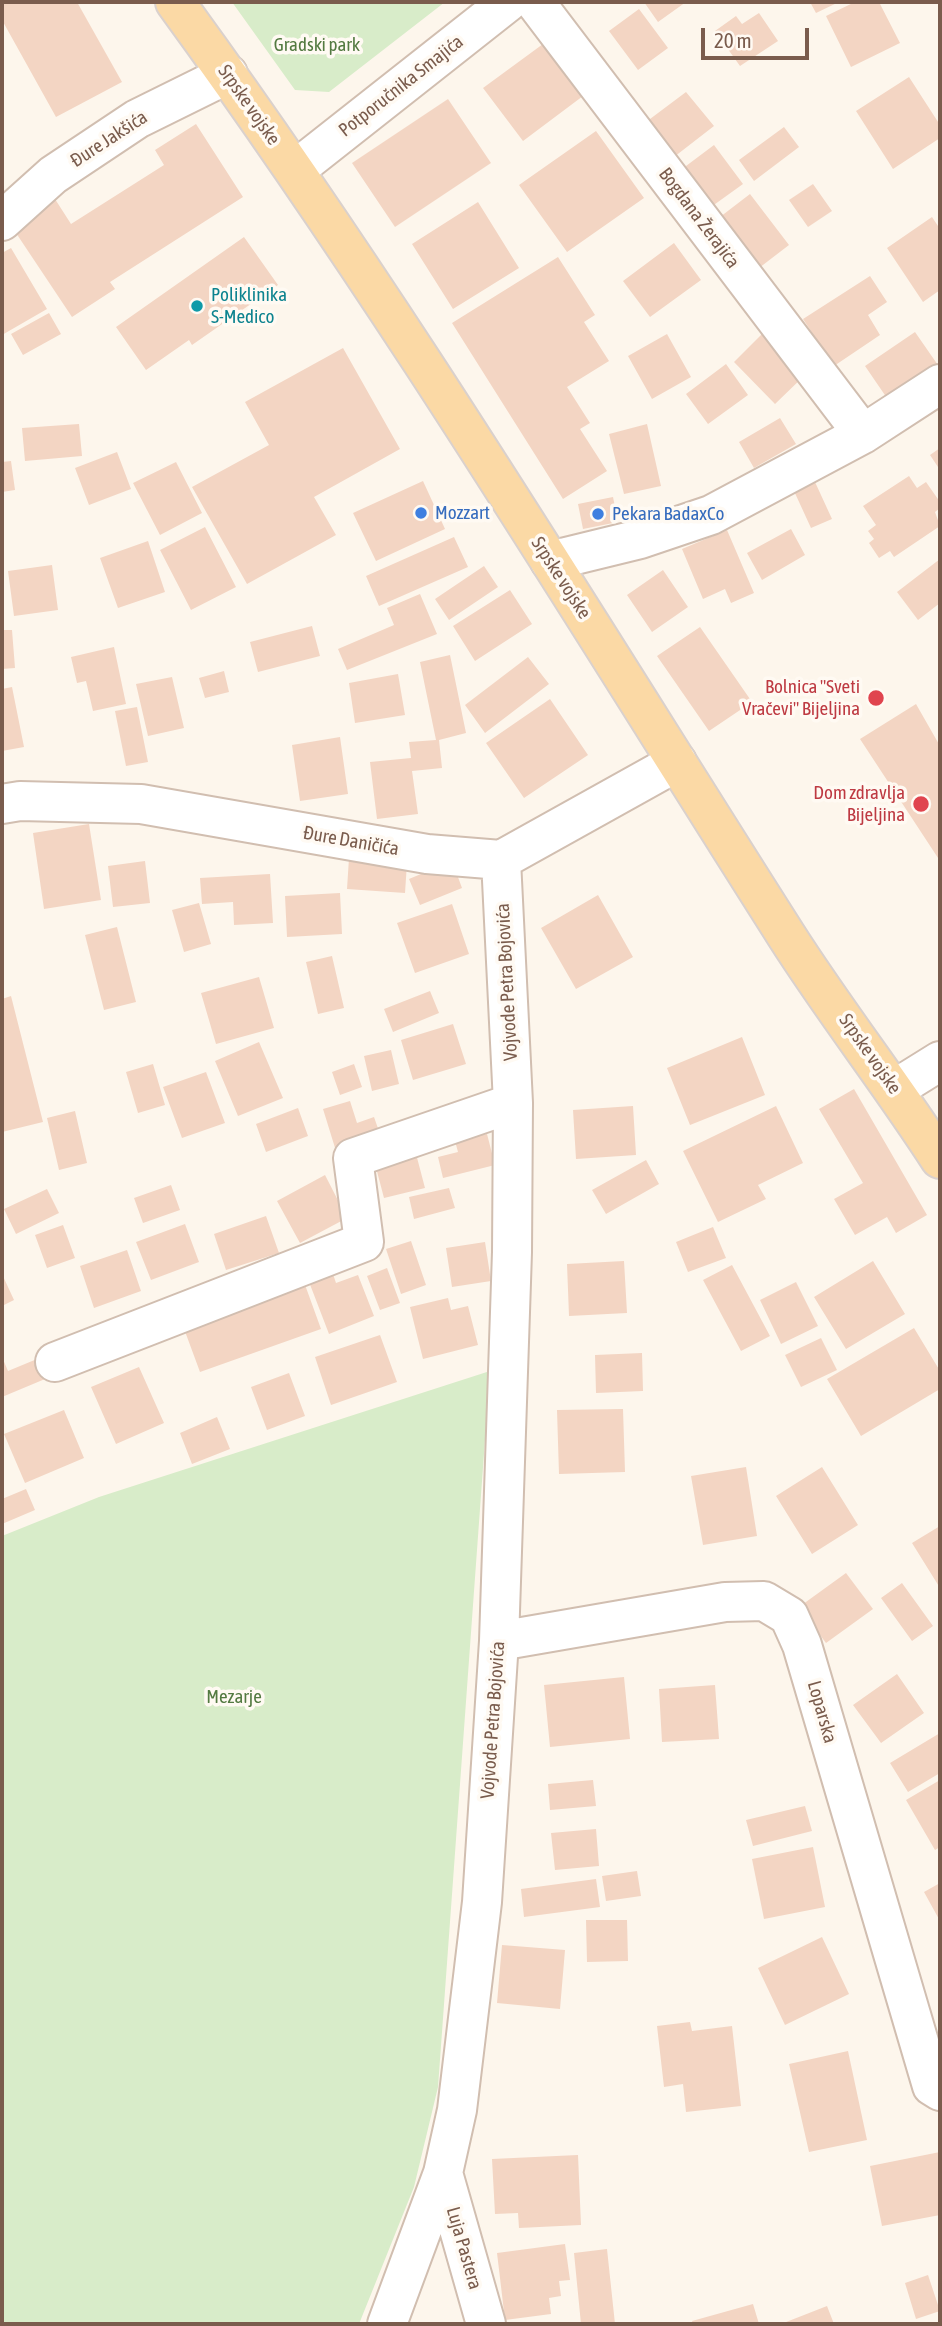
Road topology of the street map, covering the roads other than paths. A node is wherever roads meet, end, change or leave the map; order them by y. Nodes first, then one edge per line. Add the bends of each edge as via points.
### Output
1 (175, 2) edge
2 (508, 2) edge
3 (535, 2) edge
4 (228, 74) junction
5 (295, 170) junction
6 (2, 221) edge
7 (940, 384) edge
8 (863, 434) junction
9 (550, 561) junction
10 (677, 762) junction
11 (2, 804) edge
12 (501, 860) junction
13 (940, 1061) edge
14 (895, 1089) junction
15 (513, 1103) junction
16 (940, 1159) edge
17 (55, 1362) dead end
18 (499, 1641) junction
19 (940, 2091) edge
20 (443, 2173) junction
21 (387, 2324) edge
22 (486, 2324) edge

1 - 4 main road, Srpske vojske
2 - 5 street, Potporučnika Smajića
3 - 8 street, Bogdana Žerajića
4 - 5 main road, Srpske vojske
4 - 6 street, Đure Jakšića via 137,119 53,175
5 - 9 main road, Srpske vojske
7 - 8 street
8 - 9 street via 711,515 640,539
9 - 10 main road, Srpske vojske
10 - 12 street
10 - 14 main road, Srpske vojske via 789,940
11 - 12 street, Đure Daničića via 141,804 427,854
12 - 15 street, Vojvode Petra Bojovića
13 - 14 street
14 - 16 main road, Srpske vojske
15 - 17 street via 353,1158 364,1242
15 - 18 street, Vojvode Petra Bojovića
18 - 19 street, Loparska via 724,1602 764,1601 789,1616 802,1645 932,2086
18 - 20 street, Vojvode Petra Bojovića via 482,1902 457,2110
20 - 21 street, Vojvode Petra Bojovića
20 - 22 street, Luja Pastera

